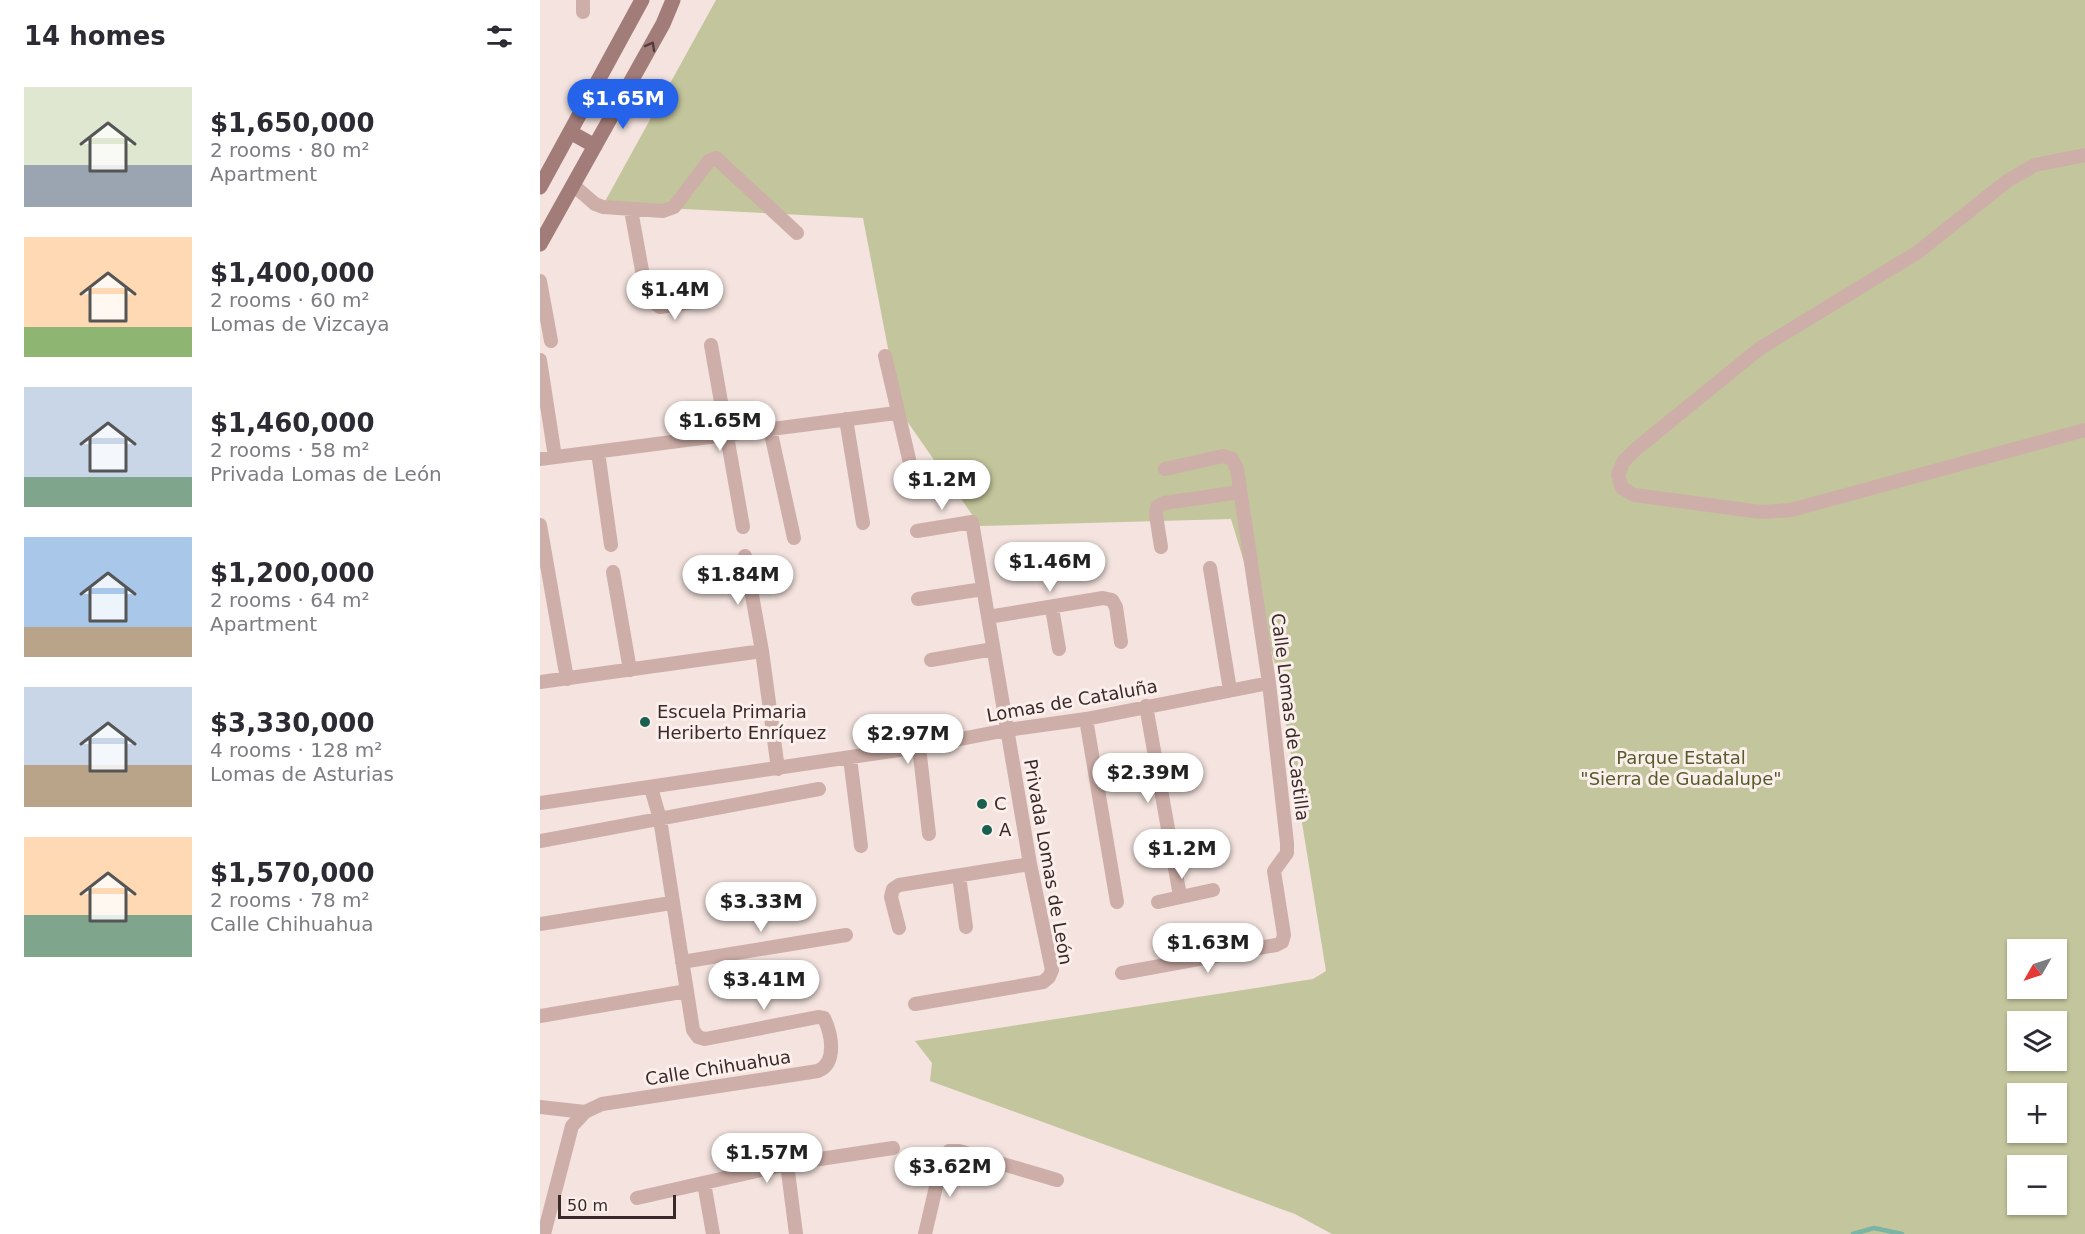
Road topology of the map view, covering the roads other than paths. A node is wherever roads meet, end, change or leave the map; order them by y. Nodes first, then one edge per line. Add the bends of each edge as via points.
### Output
1 (642, 0) edge
2 (673, 0) edge
3 (570, 132) junction
4 (595, 146) junction
5 (2085, 155) edge
6 (573, 185) junction
7 (540, 187) edge
8 (631, 210) junction
9 (797, 233) dead end
10 (540, 244) edge
11 (540, 281) edge
12 (699, 301) dead end
13 (551, 341) dead end
14 (711, 345) dead end
15 (885, 356) dead end
16 (540, 360) edge
17 (896, 413) junction
18 (846, 419) junction
19 (770, 429) junction
20 (2085, 430) edge
21 (726, 435) junction
22 (598, 452) junction
23 (555, 458) junction
24 (540, 459) edge
25 (909, 459) dead end
26 (1165, 469) dead end
27 (1240, 492) junction
28 (863, 523) dead end
29 (540, 525) edge
30 (743, 527) dead end
31 (917, 531) dead end
32 (794, 538) dead end
33 (611, 545) dead end
34 (1161, 547) dead end
35 (745, 556) dead end
36 (1210, 568) dead end
37 (613, 572) dead end
38 (983, 589) junction
39 (918, 599) dead end
40 (1052, 608) junction
41 (988, 617) junction
42 (1121, 642) dead end
43 (993, 649) junction
44 (1059, 649) dead end
45 (762, 651) junction
46 (931, 660) dead end
47 (630, 670) junction
48 (567, 679) junction
49 (540, 682) edge
50 (1269, 683) junction
51 (1230, 690) junction
52 (1146, 706) junction
53 (1086, 719) junction
54 (1007, 730) junction
55 (919, 747) junction
56 (850, 758) junction
57 (778, 769) junction
58 (651, 788) junction
59 (819, 789) dead end
60 (540, 803) edge
61 (660, 819) junction
62 (929, 834) dead end
63 (540, 840) edge
64 (861, 846) dead end
65 (1030, 864) junction
66 (959, 876) junction
67 (1213, 890) dead end
68 (1180, 896) junction
69 (1117, 902) dead end
70 (1158, 902) dead end
71 (671, 903) junction
72 (540, 924) edge
73 (966, 927) dead end
74 (899, 928) dead end
75 (846, 935) dead end
76 (682, 962) junction
77 (1122, 973) dead end
78 (687, 991) junction
79 (915, 1004) dead end
80 (540, 1016) edge
81 (540, 1107) edge
82 (585, 1112) junction
83 (893, 1148) dead end
84 (787, 1164) junction
85 (1057, 1180) dead end
86 (704, 1183) junction
87 (637, 1198) dead end
88 (544, 1234) edge
89 (713, 1234) edge
90 (796, 1234) edge
91 (925, 1234) edge

1 - 3 street
4 -> 2 street
3 - 4 street
3 - 7 street
4 - 6 street
5 - 20 street via 2035,165 2016,176 1918,252 1759,349 1636,449 1623,462 1618,475 1622,488 1634,495 1761,512 1791,510
6 - 8 street via 595,204
6 - 10 street
8 - 9 street via 663,211 674,207 709,161 716,158
8 - 12 street via 647,298 660,308
11 - 13 street
14 - 21 street
15 - 17 street
16 - 23 street
17 - 18 street
17 - 25 street
18 - 19 street
18 - 28 street
19 - 21 street
19 - 32 street
21 - 22 street
21 - 30 street
22 - 23 street
22 - 33 street
23 - 24 street
26 - 27 street, Calle Lomas de Castilla via 1223,456 1232,459 1237,469
27 - 34 street via 1157,507
27 - 50 street, Calle Lomas de Castilla
29 - 48 street
31 - 38 street, Privada Lomas de León via 972,522
35 - 45 street
36 - 51 street
37 - 47 street
38 - 39 street
38 - 41 street, Privada Lomas de León
40 - 41 street
40 - 42 street via 1103,598 1112,600
40 - 44 street
41 - 43 street, Privada Lomas de León
43 - 46 street
43 - 54 street, Privada Lomas de León
45 - 47 street
45 - 57 street
47 - 48 street
48 - 49 street
50 - 51 street, Lomas de Cataluña
50 - 77 street, Calle Lomas de Castilla via 1287,843 1287,853 1274,871 1282,942
51 - 52 street, Lomas de Cataluña
52 - 53 street, Lomas de Cataluña
52 - 68 street
53 - 54 street, Lomas de Cataluña
53 - 69 street
54 - 55 street, Lomas de Cataluña
54 - 65 street, Privada Lomas de León
55 - 56 street, Lomas de Cataluña
55 - 62 street
56 - 57 street, Lomas de Cataluña
56 - 64 street
57 - 58 street, Lomas de Cataluña
58 - 60 street, Lomas de Cataluña
58 - 61 street
59 - 61 street
61 - 63 street
61 - 71 street
65 - 66 street
65 - 79 street, Privada Lomas de León via 1052,970 1049,977 1043,982
66 - 73 street
66 - 74 street via 892,889
67 - 68 street
68 - 70 street
71 - 72 street
71 - 76 street
75 - 76 street
76 - 78 street
78 - 80 street
78 - 82 street, Calle Chihuahua via 693,1030 698,1037 705,1039 818,1017 824,1018 831,1058 818,1071 602,1104
81 - 82 street
82 - 88 street, Calle Chihuahua via 572,1126
83 - 84 street
84 - 86 street
84 - 90 street
85 - 91 street via 949,1151 942,1161
86 - 87 street
86 - 89 street

